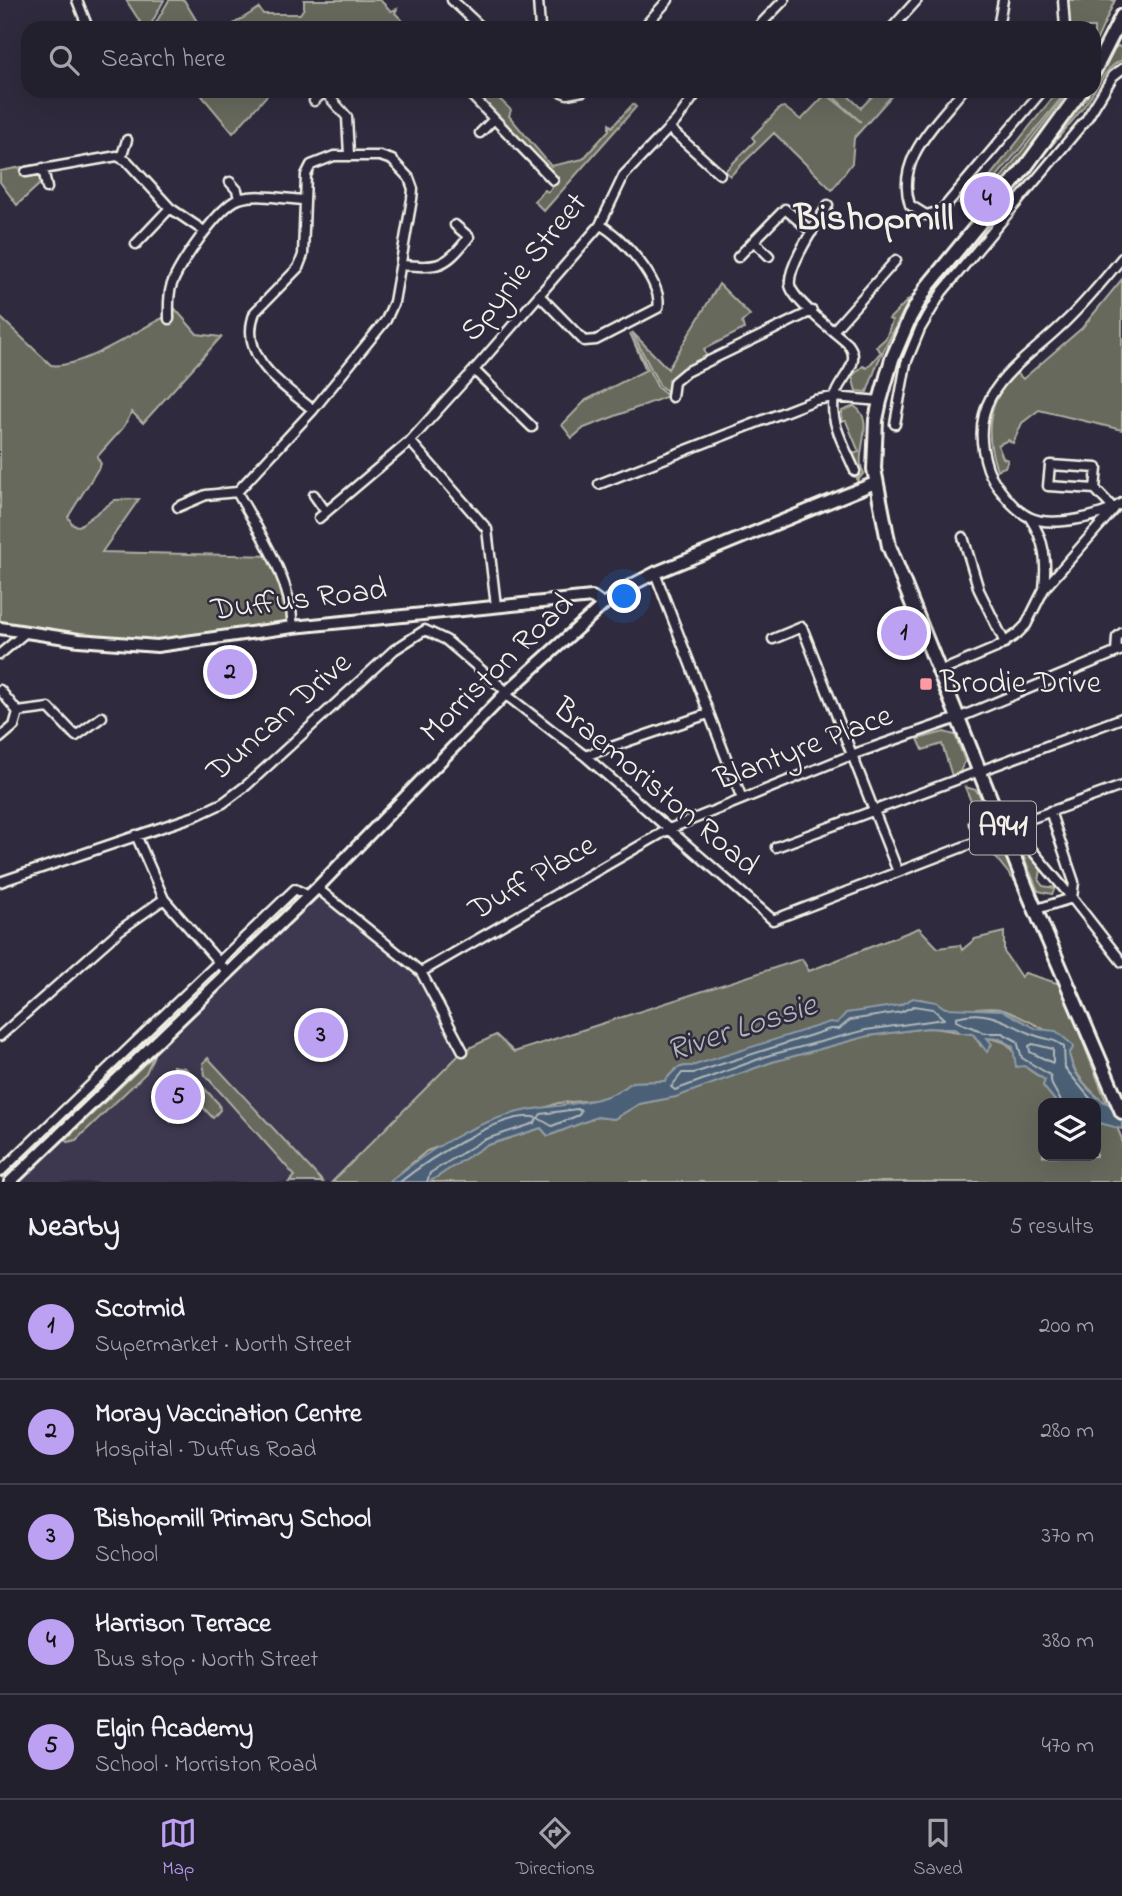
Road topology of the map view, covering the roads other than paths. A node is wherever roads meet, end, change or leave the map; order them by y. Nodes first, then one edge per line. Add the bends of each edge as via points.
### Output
1 (77, 0) edge
2 (452, 0) edge
3 (538, 0) edge
4 (668, 0) edge
5 (784, 0) edge
6 (917, 0) edge
7 (1003, 0) edge
8 (1063, 0) edge
9 (1122, 16) edge
10 (85, 21) edge
11 (474, 21) edge
12 (540, 21) edge
13 (649, 21) edge
14 (764, 21) edge
15 (898, 21) edge
16 (999, 21) edge
17 (1064, 21) edge
18 (1118, 38) edge
19 (1101, 61) edge
20 (1122, 69) edge
21 (1101, 96) edge
22 (317, 98) edge
23 (331, 98) edge
24 (477, 98) edge
25 (693, 98) edge
26 (957, 98) edge
27 (1036, 98) edge
28 (1076, 98) edge
29 (1100, 98) edge
30 (314, 101) dead end
31 (494, 119) junction
32 (669, 128) junction
33 (480, 133) dead end
34 (127, 140) dead end
35 (349, 155) junction
36 (121, 158) junction
37 (43, 168) junction
38 (26, 172) dead end
39 (720, 174) dead end
40 (553, 180) dead end
41 (230, 183) dead end
42 (47, 188) dead end
43 (239, 199) junction
44 (304, 200) junction
45 (828, 205) dead end
46 (170, 208) junction
47 (455, 225) dead end
48 (600, 225) junction
49 (204, 231) junction
50 (812, 232) junction
51 (754, 241) junction
52 (136, 244) dead end
53 (769, 256) dead end
54 (738, 257) dead end
55 (1122, 258) edge
56 (896, 260) dead end
57 (402, 265) junction
58 (539, 295) junction
59 (812, 311) junction
60 (169, 319) dead end
61 (833, 331) junction
62 (474, 370) junction
63 (672, 397) dead end
64 (834, 397) junction
65 (880, 401) junction
66 (313, 410) junction
67 (895, 424) dead end
68 (532, 427) dead end
69 (410, 441) junction
70 (855, 471) dead end
71 (875, 483) junction
72 (598, 484) dead end
73 (1095, 489) junction
74 (237, 492) junction
75 (314, 495) dead end
76 (1122, 503) edge
77 (178, 508) dead end
78 (1114, 509) junction
79 (1030, 518) junction
80 (963, 537) dead end
81 (655, 573) junction
82 (1044, 589) junction
83 (603, 605) junction
84 (496, 606) junction
85 (293, 627) junction
86 (0, 628) edge
87 (425, 630) joint
88 (25, 633) junction
89 (1122, 633) edge
90 (772, 639) dead end
91 (1005, 643) junction
92 (1119, 651) edge
93 (0, 654) edge
94 (939, 672) junction
95 (0, 690) edge
96 (506, 693) junction
97 (18, 712) junction
98 (708, 714) junction
99 (102, 717) dead end
100 (958, 718) junction
101 (1122, 718) edge
102 (0, 738) edge
103 (854, 754) junction
104 (584, 757) junction
105 (980, 770) junction
106 (1122, 786) edge
107 (742, 799) junction
108 (1050, 811) junction
109 (874, 813) junction
110 (1027, 820) dead end
111 (975, 823) dead end
112 (669, 829) junction
113 (136, 835) junction
114 (1026, 843) dead end
115 (776, 847) dead end
116 (898, 872) junction
117 (0, 882) edge
118 (313, 892) junction
119 (1072, 898) junction
120 (164, 899) junction
121 (1037, 909) junction
122 (1122, 962) edge
123 (218, 964) junction
124 (421, 972) junction
125 (229, 974) junction
126 (0, 1036) edge
127 (127, 1050) junction
128 (463, 1051) dead end
129 (138, 1059) junction
130 (1122, 1112) edge
131 (61, 1114) junction
132 (72, 1123) junction
133 (0, 1172) edge
134 (9, 1182) edge

1 - 10 street
2 - 11 street
3 - 12 street
4 - 13 street
5 - 14 street
6 - 15 street
7 - 16 street
8 - 17 street
9 - 18 main road
18 - 19 main road
20 - 21 street
22 - 30 street
23 - 35 street via 347,117
24 - 31 street
25 - 32 street, Spynie Street
26 - 27 street via 909,162 905,188 910,205 926,215 941,211
28 - 65 main road, A941 via 927,287 892,359
29 - 67 street via 942,292 906,363
31 - 33 street
31 - 40 street
32 - 39 street
32 - 48 street, Spynie Street via 624,175
34 - 36 street
35 - 44 street via 311,165
35 - 57 street via 392,160 409,178 413,189
36 - 37 street via 106,156
36 - 46 street
37 - 38 street
37 - 42 street
41 - 43 street
43 - 44 street
43 - 49 street
44 - 66 street via 303,255 298,268 255,312 251,330 257,358
45 - 50 street
46 - 49 street
46 - 52 street
47 - 57 street via 469,237 453,257 438,267
48 - 58 street, Spynie Street
48 - 58 street via 619,237 657,289 658,308 590,341 578,336
49 - 60 street via 170,288
50 - 51 street via 785,209
50 - 59 street via 790,284 795,296
51 - 53 street
51 - 54 street
55 - 79 street via 1068,320 1007,371 990,394 981,430 985,461 1003,494
56 - 61 street
57 - 66 street via 386,320
58 - 62 street, Spynie Street
59 - 61 street
59 - 63 street via 686,372 674,382
61 - 64 street via 852,348 854,357
62 - 68 street
62 - 69 street, Spynie Street
64 - 65 street
64 - 70 street via 836,424
64 - 72 street via 814,400
65 - 71 main road, A941
66 - 74 street
69 - 75 street, Spynie Street via 323,515
69 - 84 street via 486,529
71 - 81 main road, Morriston Road
71 - 94 main road, A941 via 889,546
73 - 73 street via 1048,486 1050,465 1097,468
73 - 78 street
74 - 77 street via 206,495
74 - 85 street via 284,577
76 - 78 street
78 - 79 street via 1065,521
78 - 82 street
79 - 82 street via 1046,557
80 - 91 street via 979,590
81 - 83 main road, Morriston Road
81 - 98 street
82 - 91 street via 1026,625
83 - 84 main road, Duffus Road via 592,597
83 - 96 main road, Morriston Road
84 - 85 main road, Duffus Road
85 - 88 main road, Duffus Road via 157,646
86 - 88 main road, Duffus Road
87 - 96 street, Braemoriston Road via 446,640
87 - 113 street, Duncan Drive via 394,650 226,801
88 - 93 street
89 - 92 street
90 - 103 street via 802,627
91 - 94 street
92 - 100 street, Blantyre Place
94 - 100 main road, A941
95 - 97 street
96 - 104 street, Braemoriston Road
96 - 118 main road, Morriston Road
97 - 99 street via 49,708 76,736
97 - 102 street via 14,726
98 - 104 street
98 - 107 street
100 - 103 street, Blantyre Place
100 - 105 main road, A941
101 - 105 street
103 - 107 street, Blantyre Place
103 - 109 street
104 - 112 street, Braemoriston Road
105 - 109 street
105 - 121 main road, A941
106 - 108 street
107 - 112 street, Blantyre Place
108 - 110 street
108 - 119 street via 1074,882
109 - 115 street
109 - 116 street
111 - 116 street via 981,840
112 - 116 street, Braemoriston Road via 773,920
112 - 124 street, Duff Place
113 - 117 street, Duncan Drive
113 - 120 street
114 - 119 street
118 - 123 street via 295,889
118 - 124 street
118 - 125 main road, Morriston Road
119 - 121 street
119 - 122 street
120 - 123 street
120 - 126 street via 120,930
121 - 130 main road, A941
123 - 125 street
123 - 127 street
124 - 128 street
125 - 129 main road, Morriston Road
127 - 129 street
127 - 131 street
129 - 132 main road, Morriston Road
131 - 132 street
131 - 133 street
132 - 134 main road, Morriston Road

